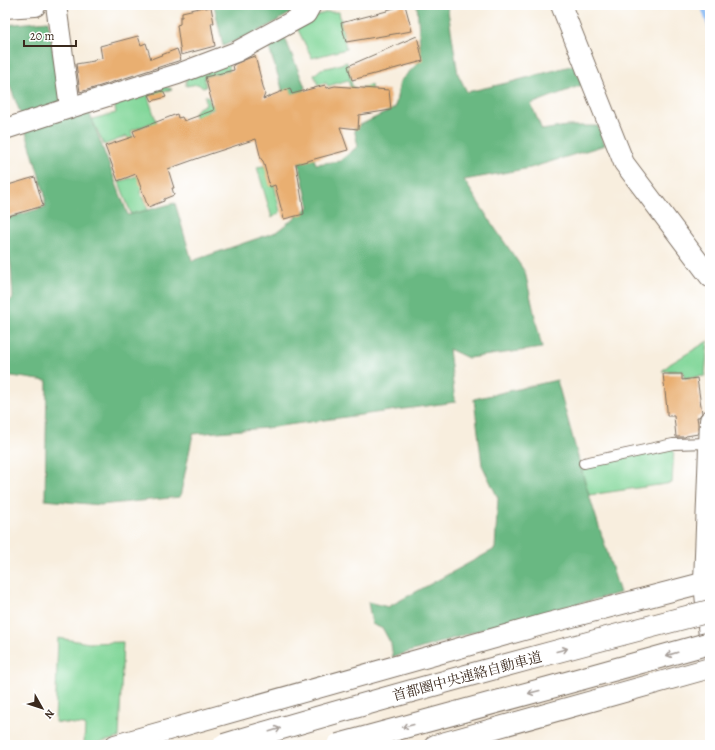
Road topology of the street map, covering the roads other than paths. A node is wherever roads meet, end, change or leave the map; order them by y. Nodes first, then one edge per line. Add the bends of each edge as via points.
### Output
1 (35, 5) edge
2 (56, 5) edge
3 (311, 5) edge
4 (561, 5) edge
5 (5, 7) edge
6 (70, 108) junction
7 (5, 129) edge
8 (710, 277) edge
9 (710, 420) edge
10 (709, 443) junction
11 (584, 463) dead end
12 (707, 582) edge
13 (710, 611) edge
14 (710, 643) edge
15 (710, 648) edge
16 (710, 668) edge
17 (115, 745) edge
18 (224, 745) edge
19 (338, 745) edge
20 (435, 745) edge

1 - 5 main road
2 - 6 street
3 - 6 street via 306,14 236,52 178,74
4 - 8 street via 624,163
6 - 7 street
9 - 10 street
10 - 11 lane via 673,444
10 - 12 street
12 - 15 street
12 - 17 street via 537,626
18 -> 13 main road, 首都圏中央連絡自動車道, bridge via 538,656
14 -> 19 main road, bridge
16 - 20 street

